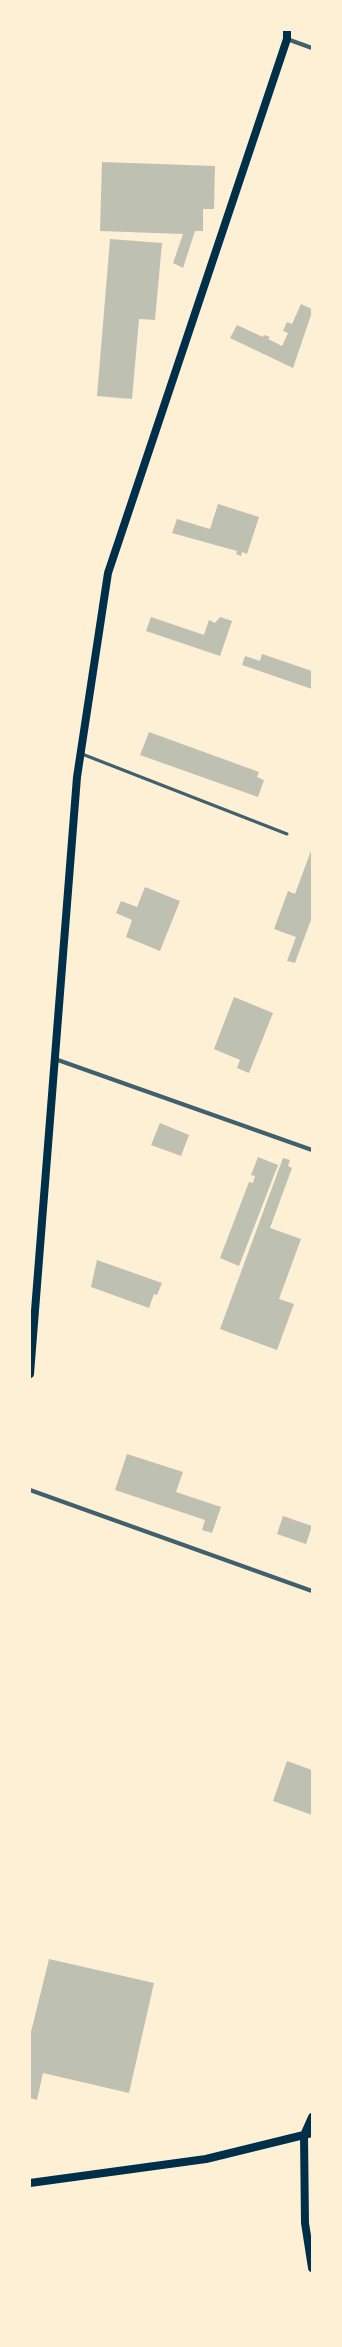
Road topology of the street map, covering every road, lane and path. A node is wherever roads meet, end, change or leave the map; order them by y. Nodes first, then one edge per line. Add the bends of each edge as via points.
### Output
1 (287, 30) edge
2 (287, 39) junction
3 (312, 48) edge
4 (81, 754) junction
5 (287, 834) dead end
6 (55, 1059) junction
7 (312, 1150) edge
8 (30, 1374) edge
9 (30, 1490) edge
10 (312, 1591) edge
11 (312, 2117) edge
12 (308, 2134) edge
13 (30, 2183) edge
14 (312, 2268) edge

1 - 2 main road
2 - 3 street
2 - 4 main road via 108,573
4 - 5 lane
4 - 6 main road via 76,785
6 - 7 street
6 - 8 main road
9 - 10 street
11 - 12 main road
12 - 13 main road via 206,2159
12 - 14 main road via 305,2223

